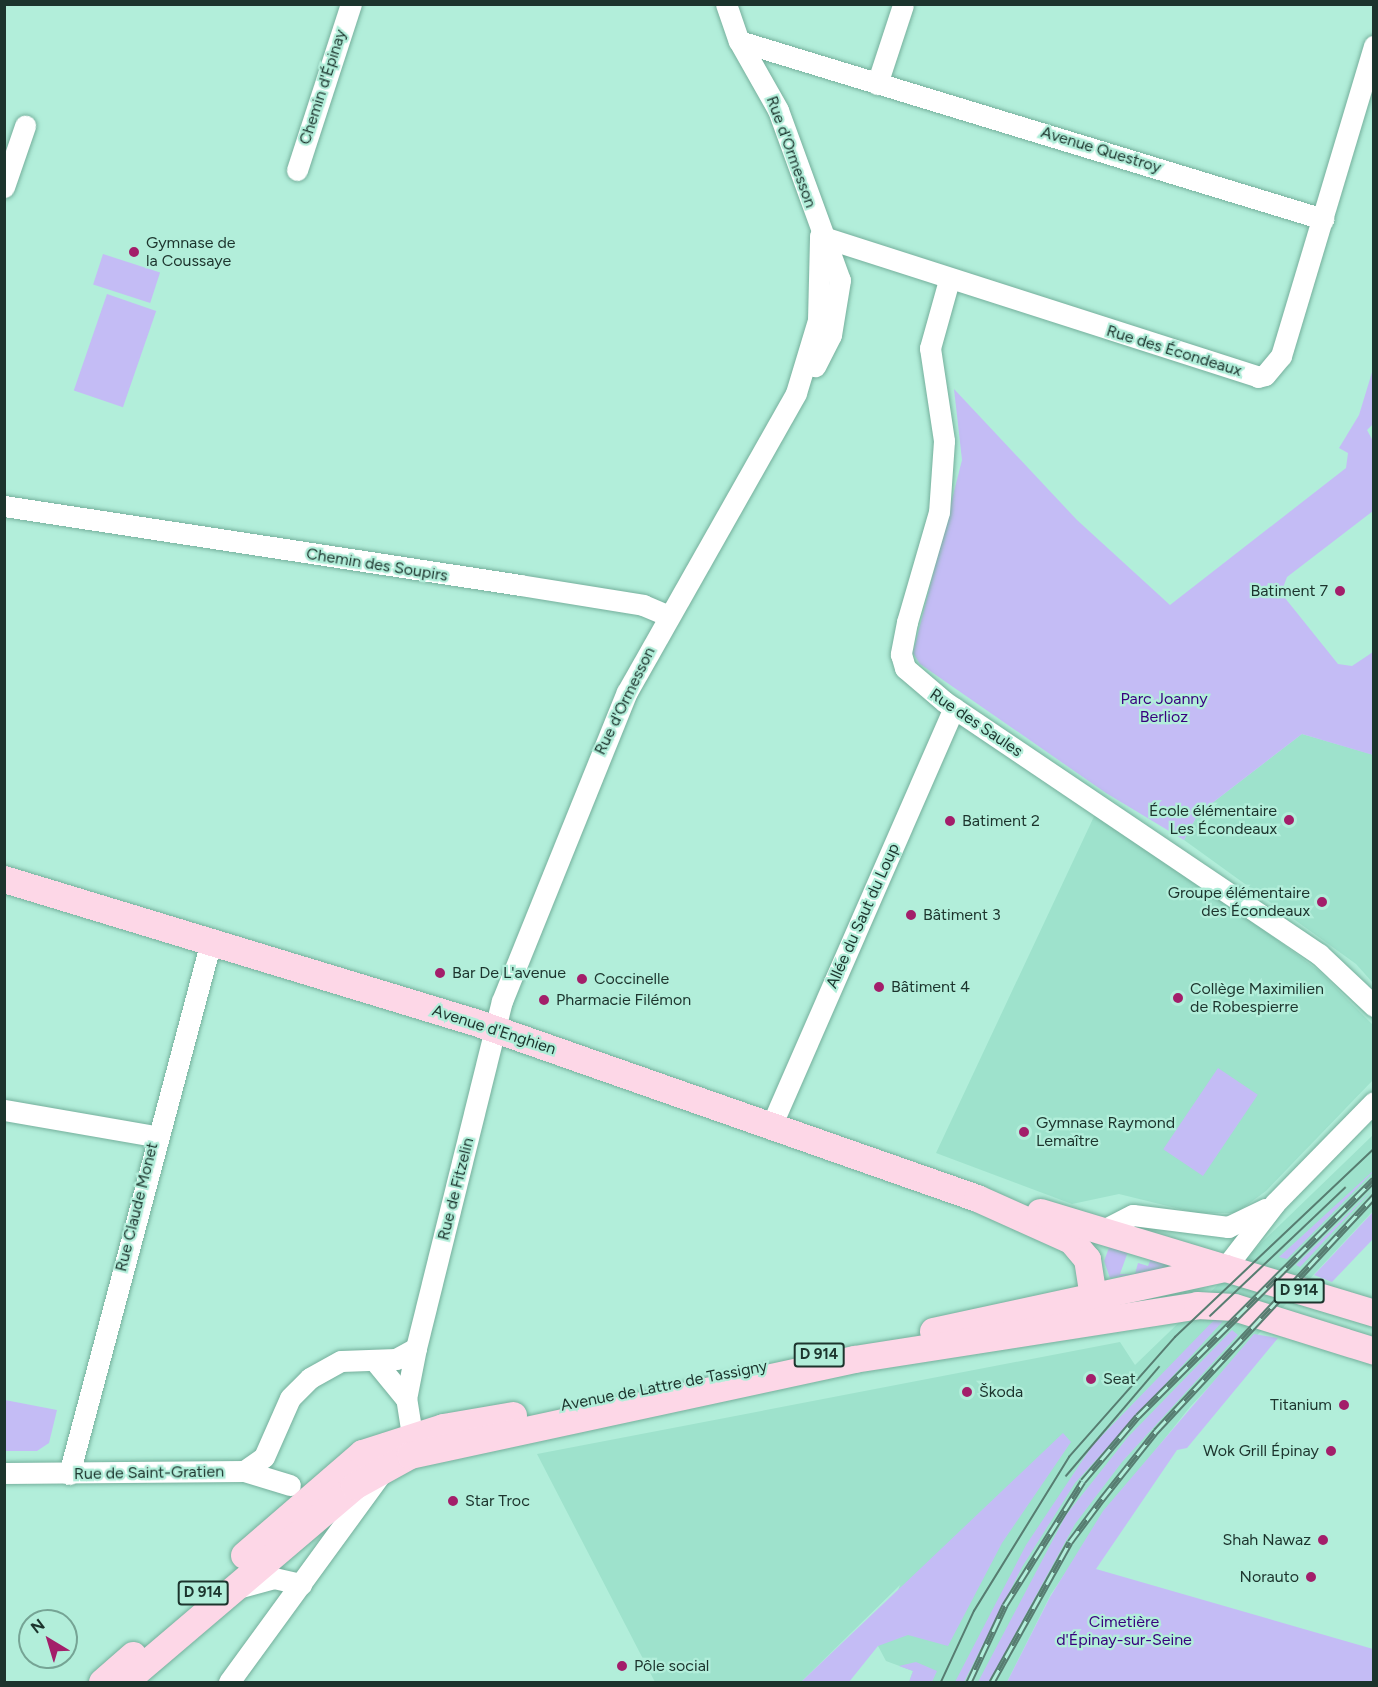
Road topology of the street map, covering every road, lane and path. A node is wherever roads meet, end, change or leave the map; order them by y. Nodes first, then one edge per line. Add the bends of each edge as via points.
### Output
1 (351, 4) edge
2 (726, 4) edge
3 (903, 5) edge
4 (739, 42) junction
5 (1374, 46) edge
6 (877, 84) junction
7 (25, 126) dead end
8 (297, 170) dead end
9 (4, 187) edge
10 (1323, 219) junction
11 (820, 236) junction
12 (949, 280) junction
13 (4, 506) edge
14 (667, 615) junction
15 (954, 708) junction
16 (4, 879) edge
17 (211, 941) junction
18 (1374, 1005) edge
19 (495, 1029) junction
20 (1374, 1102) edge
21 (4, 1110) edge
22 (772, 1124) junction
23 (155, 1136) junction
24 (977, 1198) junction
25 (1275, 1203) junction
26 (1105, 1228) junction
27 (1087, 1259) junction
28 (1225, 1268) junction
29 (1093, 1296) junction
30 (1374, 1313) edge
31 (1111, 1318) junction
32 (416, 1348) junction
33 (1374, 1351) edge
34 (375, 1361) junction
35 (406, 1399) junction
36 (412, 1435) junction
37 (272, 1445) junction
38 (384, 1468) junction
39 (244, 1471) junction
40 (4, 1473) edge
41 (69, 1474) junction
42 (305, 1506) junction
43 (328, 1550) junction
44 (301, 1584) junction
45 (234, 1589) junction
46 (102, 1683) edge
47 (124, 1683) edge
48 (228, 1683) edge

1 - 8 street, Chemin d'Épinay
2 - 4 street, Rue d'Ormesson
3 - 6 street
4 - 6 street, Avenue Questroy
4 - 11 street, Rue d'Ormesson via 778,110
5 - 10 street, Rue des Écondeaux
6 - 10 street, Avenue Questroy
7 - 9 street
10 - 12 street, Rue des Écondeaux via 1281,356 1272,371 1258,377
11 - 12 street, Rue des Écondeaux
11 - 14 street, Rue d'Ormesson via 840,280 838,310 811,375 796,393
12 - 15 street, Rue des Saules via 930,348 944,441 939,512 901,654 915,681
13 - 14 street, Chemin des Soupirs via 643,605
14 - 19 street, Rue d'Ormesson via 576,810
15 - 18 street, Rue des Saules via 1319,954
15 - 22 street, Allée du Saut du Loup
16 - 17 main road, Avenue d'Enghien
17 - 19 main road, Avenue d'Enghien
17 - 23 street, Rue Claude Monet
19 - 22 main road, Avenue d'Enghien
19 - 32 street, Rue de Fitzelin
20 - 25 street
21 - 23 street
22 - 24 main road, Avenue d'Enghien
23 - 41 street, Rue Claude Monet
24 - 26 main road, Avenue d'Enghien
24 - 27 main road, Avenue d'Enghien via 1065,1235
25 - 26 street via 1228,1227 1133,1215
25 - 28 street
26 - 27 main road
26 - 28 main road, Avenue d'Enghien
27 - 29 main road
28 - 29 main road, Avenue de Lattre de Tassigny / D 914
28 - 30 main road, Avenue de Lattre de Tassigny / D 914
29 - 31 main road
29 - 36 main road, Avenue de Lattre de Tassigny / D 914
31 - 33 main road, Avenue de Lattre de Tassigny / D 914 via 1197,1305 1234,1307
31 - 38 main road, Avenue de Lattre de Tassigny / D 914 via 678,1394 410,1455
32 - 34 street
32 - 35 street, Rue de Fitzelin
34 - 35 street, Rue de Fitzelin
34 - 37 street via 340,1361 310,1378 290,1398
35 - 36 street, Rue de Fitzelin
36 - 42 main road, Avenue de Lattre de Tassigny / D 914 via 354,1458
37 - 39 street
37 - 42 street
38 - 42 main road, Avenue de Lattre de Tassigny / D 914
38 - 43 street
39 - 41 street, Rue de Saint-Gratien
39 - 42 street, Rue de Saint-Gratien
40 - 41 street, Rue de Saint-Gratien
42 - 43 street via 307,1551
42 - 45 main road, Avenue de Lattre de Tassigny / D 914
42 - 46 main road, Avenue de Lattre de Tassigny / D 914
43 - 44 street
44 - 45 street via 274,1578
44 - 48 street
45 - 47 main road, Avenue de Lattre de Tassigny / D 914

